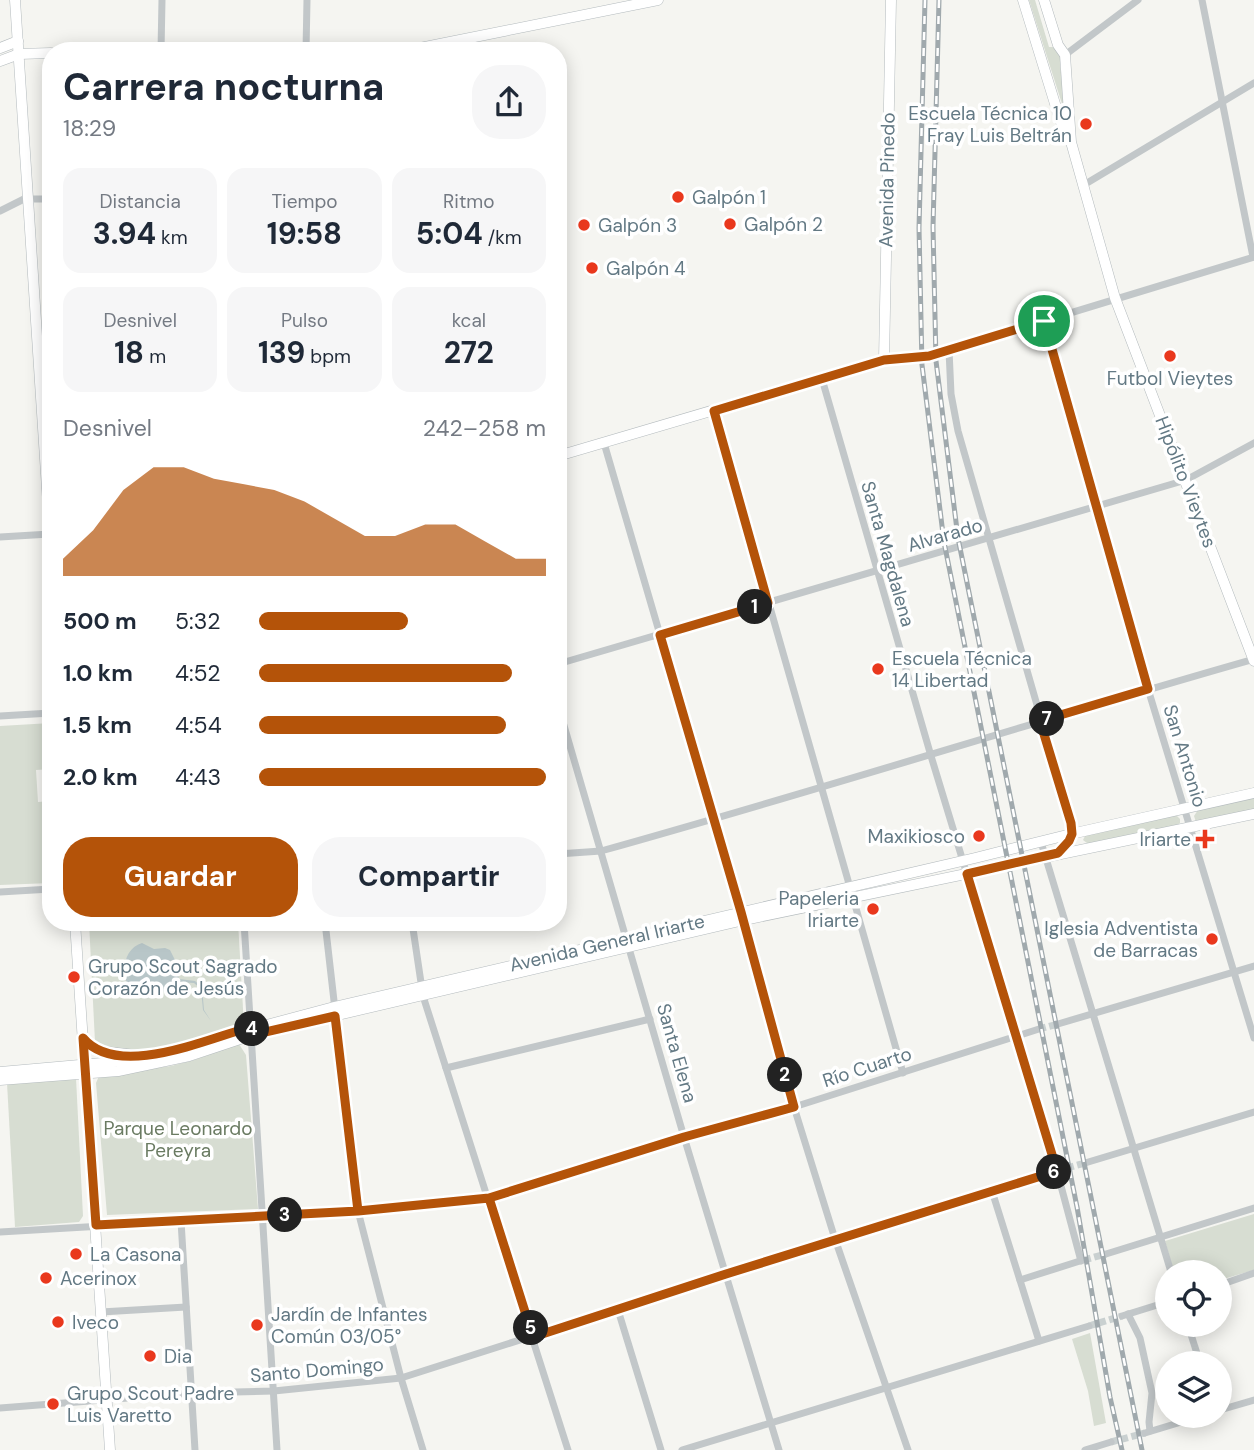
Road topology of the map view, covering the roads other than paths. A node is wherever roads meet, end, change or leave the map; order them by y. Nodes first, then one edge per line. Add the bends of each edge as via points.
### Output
1 (15, 0) edge
2 (162, 0) edge
3 (307, 0) edge
4 (658, 0) edge
5 (891, 0) edge
6 (1023, 0) edge
7 (1044, 0) edge
8 (1138, 0) edge
9 (1202, 0) edge
10 (19, 41) junction
11 (161, 42) edge
12 (306, 42) edge
13 (450, 42) edge
14 (0, 48) edge
15 (42, 53) edge
16 (19, 54) junction
17 (1065, 55) junction
18 (0, 61) edge
19 (1254, 83) edge
20 (1223, 101) junction
21 (1070, 142) junction
22 (1082, 186) junction
23 (28, 199) junction
24 (42, 199) edge
25 (0, 211) edge
26 (1254, 257) edge
27 (1115, 298) junction
28 (1044, 321) junction
29 (949, 350) junction
30 (42, 359) edge
31 (884, 360) junction
32 (38, 361) junction
33 (822, 379) junction
34 (42, 397) edge
35 (714, 411) junction
36 (604, 443) junction
37 (1254, 443) edge
38 (567, 453) edge
39 (1186, 480) junction
40 (1098, 506) junction
41 (42, 534) edge
42 (0, 537) edge
43 (988, 539) junction
44 (876, 572) junction
45 (768, 603) junction
46 (660, 635) junction
47 (1254, 660) edge
48 (567, 661) edge
49 (1148, 689) junction
50 (42, 714) edge
51 (0, 716) edge
52 (1040, 721) junction
53 (567, 736) edge
54 (931, 756) junction
55 (823, 787) junction
56 (1254, 793) edge
57 (1184, 809) junction
58 (1254, 814) edge
59 (713, 820) junction
60 (1190, 827) junction
61 (1072, 834) junction
62 (1041, 842) junction
63 (601, 851) junction
64 (567, 853) edge
65 (1058, 853) junction
66 (1044, 856) junction
67 (963, 861) junction
68 (967, 874) junction
69 (42, 890) edge
70 (0, 892) edge
71 (852, 892) junction
72 (743, 916) junction
73 (76, 931) edge
74 (245, 931) edge
75 (327, 931) edge
76 (413, 931) edge
77 (628, 943) junction
78 (1254, 966) edge
79 (1233, 971) junction
80 (422, 991) junction
81 (335, 1011) junction
82 (1092, 1013) junction
83 (650, 1019) junction
84 (1058, 1024) tunnel mouth
85 (1039, 1029) tunnel mouth
86 (252, 1031) junction
87 (1014, 1036) junction
88 (83, 1038) junction
89 (1254, 1038) edge
90 (163, 1054) junction
91 (446, 1068) junction
92 (85, 1070) junction
93 (0, 1072) edge
94 (903, 1073) junction
95 (0, 1080) edge
96 (794, 1107) junction
97 (1254, 1112) edge
98 (684, 1137) junction
99 (1133, 1149) junction
100 (1086, 1163) tunnel mouth
101 (1067, 1168) tunnel mouth
102 (1057, 1171) junction
103 (992, 1191) junction
104 (489, 1198) junction
105 (1254, 1208) edge
106 (358, 1211) junction
107 (262, 1216) junction
108 (181, 1221) junction
109 (96, 1225) junction
110 (0, 1232) edge
111 (1161, 1237) junction
112 (835, 1239) junction
113 (1106, 1254) tunnel mouth
114 (1168, 1260) edge
115 (1254, 1273) edge
116 (726, 1274) junction
117 (1020, 1280) junction
118 (1232, 1280) edge
119 (1155, 1306) edge
120 (186, 1307) junction
121 (618, 1310) junction
122 (101, 1312) junction
123 (1089, 1326) tunnel mouth
124 (533, 1337) junction
125 (1039, 1341) junction
126 (401, 1378) junction
127 (886, 1387) junction
128 (274, 1391) junction
129 (192, 1392) junction
130 (106, 1398) junction
131 (1254, 1399) edge
132 (1232, 1406) edge
133 (0, 1408) edge
134 (772, 1422) junction
135 (1161, 1428) edge
136 (1111, 1442) tunnel mouth
137 (110, 1450) edge
138 (195, 1450) edge
139 (277, 1450) edge
140 (423, 1450) edge
141 (568, 1450) edge
142 (661, 1450) edge
143 (682, 1450) edge
144 (779, 1450) edge
145 (908, 1450) edge
146 (1085, 1450) edge

1 - 10 main road
2 - 11 street
3 - 12 street
4 - 13 main road
5 - 31 main road, Avenida Pinedo
6 - 21 main road, Hipólito Vieytes
7 - 17 main road, Hipólito Vieytes
8 - 17 street
9 - 20 street
10 - 14 main road
10 - 16 main road
15 - 16 main road
16 - 18 main road
16 - 23 main road
17 - 21 main road, Hipólito Vieytes
19 - 20 street
20 - 22 street
20 - 26 street
21 - 22 main road, Hipólito Vieytes
22 - 27 main road, Hipólito Vieytes
23 - 24 street
23 - 25 street
23 - 32 main road
26 - 27 street
27 - 28 street
27 - 39 main road, Hipólito Vieytes
28 - 29 street
28 - 40 street, San Antonio
29 - 31 street via 922,358
29 - 43 street via 952,406
30 - 32 street
31 - 33 main road
32 - 34 main road
33 - 35 main road
33 - 44 street, Santa Magdalena
35 - 36 main road
35 - 45 street
36 - 38 main road
36 - 46 street
37 - 39 street, Alvarado
39 - 40 street, Alvarado
39 - 47 main road, Hipólito Vieytes
40 - 43 street, Alvarado
40 - 49 street, San Antonio
41 - 42 street
43 - 44 street, Alvarado
43 - 52 street
44 - 45 street, Alvarado
44 - 54 street, Santa Magdalena
45 - 46 street, Alvarado
45 - 55 street
46 - 48 street, Alvarado
46 - 59 street
47 - 49 street
49 - 52 street
49 - 57 street, San Antonio
50 - 51 street
52 - 54 street
52 - 61 street
53 - 63 street, Santa Elena
54 - 55 street
54 - 67 street, Santa Magdalena
55 - 59 street
55 - 71 street
56 - 57 main road, Avenida General Iriarte
57 - 60 street, San Antonio
57 - 61 main road, Avenida General Iriarte
58 - 60 main road, Avenida General Iriarte
59 - 63 street
59 - 72 street
60 - 65 main road, Avenida General Iriarte
60 - 79 street, San Antonio
61 - 62 main road, Avenida General Iriarte
61 - 65 street
62 - 66 street
62 - 67 main road, Avenida General Iriarte
63 - 64 street
63 - 77 street, Santa Elena
65 - 66 main road, Avenida General Iriarte
66 - 68 main road, Avenida General Iriarte
66 - 82 street
67 - 68 street, Santa Magdalena
67 - 71 main road, Avenida General Iriarte
68 - 71 main road, Avenida General Iriarte
68 - 87 street, Santa Magdalena
69 - 70 street
71 - 72 main road, Avenida General Iriarte
71 - 94 street
72 - 77 main road, Avenida General Iriarte
72 - 96 street
73 - 88 main road
74 - 86 street
75 - 81 street
76 - 80 street
77 - 80 main road, Avenida General Iriarte
77 - 83 street, Santa Elena
78 - 79 street
79 - 82 street
79 - 89 street, San Antonio
80 - 81 main road, Avenida General Iriarte
80 - 91 street
81 - 86 main road, Avenida General Iriarte
81 - 106 street
82 - 84 street
82 - 99 street
83 - 91 street
83 - 98 street, Santa Elena
85 - 87 street, Río Cuarto
86 - 90 main road, Avenida General Iriarte
86 - 92 main road, Avenida General Iriarte via 177,1059 118,1070
86 - 107 street
87 - 94 street, Río Cuarto
87 - 102 street, Santa Magdalena
88 - 90 main road via 106,1053
88 - 92 main road
90 - 92 main road, Avenida General Iriarte
91 - 104 street
92 - 93 main road, Avenida General Iriarte
92 - 95 main road, Avenida General Iriarte
92 - 109 main road
94 - 96 street, Río Cuarto
96 - 98 street, Río Cuarto
96 - 112 street
97 - 99 street
98 - 104 street, Río Cuarto
98 - 116 street, Santa Elena
99 - 100 street
99 - 111 street
101 - 102 street, Santo Domingo
102 - 103 street, Santo Domingo
102 - 117 street, Santa Magdalena via 1082,1261
103 - 112 street, Santo Domingo
103 - 117 street
104 - 106 street, Río Cuarto
104 - 124 street
105 - 111 street
106 - 107 street, Río Cuarto
106 - 126 street
107 - 108 street, Río Cuarto
107 - 128 street
108 - 109 street, Río Cuarto
108 - 120 street
109 - 110 street, Río Cuarto
109 - 122 main road
111 - 113 street
111 - 114 street
112 - 116 street, Santo Domingo
112 - 127 street
115 - 118 street
116 - 121 street, Santo Domingo
116 - 134 street, Santa Elena
117 - 125 street
119 - 135 street via 1125,1315 1140,1338 1152,1393 1148,1432
120 - 122 street
120 - 129 street
121 - 124 street, Santo Domingo
121 - 142 street
122 - 130 main road
123 - 125 street
124 - 126 street, Santo Domingo
124 - 141 street
125 - 127 street
126 - 128 street, Santo Domingo
126 - 140 street
127 - 134 street
127 - 145 street
128 - 129 street, Santo Domingo
128 - 139 street
129 - 130 street, Santo Domingo
129 - 138 street
130 - 133 street, Santo Domingo
130 - 137 main road
131 - 132 street
134 - 143 street
134 - 144 street, Santa Elena
136 - 146 street

